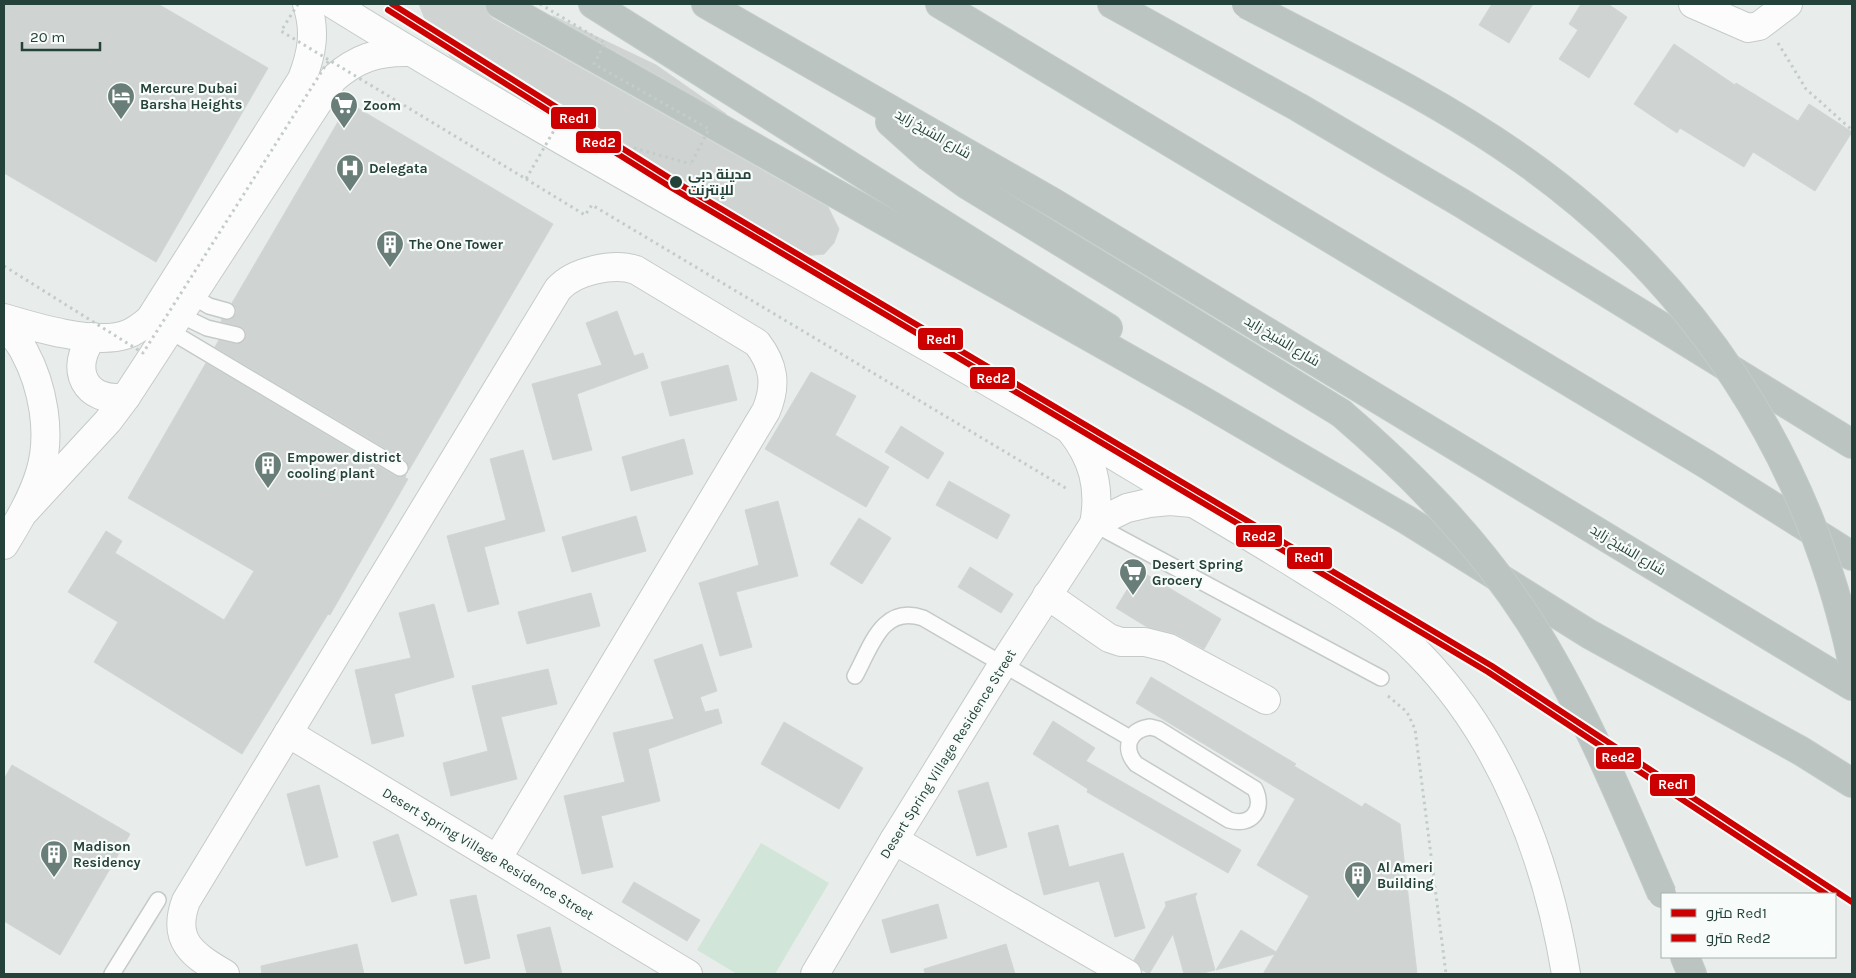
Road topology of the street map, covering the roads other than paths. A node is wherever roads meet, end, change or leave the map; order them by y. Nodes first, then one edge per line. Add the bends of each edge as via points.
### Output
1 (307, 4) edge
2 (333, 4) edge
3 (500, 4) edge
4 (593, 4) edge
5 (706, 4) edge
6 (940, 4) edge
7 (1112, 4) edge
8 (1246, 4) edge
9 (1693, 4) edge
10 (1788, 4) edge
11 (410, 52) junction
12 (863, 94) junction
13 (227, 311) dead end
14 (181, 314) junction
15 (4, 318) edge
16 (4, 323) edge
17 (236, 335) dead end
18 (93, 337) junction
19 (126, 397) junction
20 (1198, 398) junction
21 (1070, 430) junction
22 (1852, 444) edge
23 (400, 468) dead end
24 (1192, 503) junction
25 (25, 511) junction
26 (1090, 530) junction
27 (4, 545) edge
28 (1852, 556) edge
29 (1047, 595) junction
30 (1852, 660) edge
31 (1003, 664) junction
32 (855, 676) dead end
33 (1381, 678) road end
34 (1852, 686) edge
35 (1266, 700) dead end
36 (288, 733) junction
37 (1130, 738) junction
38 (1852, 783) edge
39 (894, 840) junction
40 (497, 859) junction
41 (1662, 893) edge
42 (158, 900) dead end
43 (1685, 958) edge
44 (112, 974) edge
45 (224, 974) edge
46 (688, 974) edge
47 (815, 974) edge
48 (1126, 974) edge
49 (1566, 974) edge
50 (1692, 974) edge

1 - 18 street via 313,38 310,59 302,79 160,306 138,329 116,337
2 - 11 street
3 - 20 highway
4 - 20 highway via 1072,304
5 - 12 highway, شارع الشيخ زايد
6 - 28 highway via 1706,464
7 - 22 highway via 1455,199
8 - 30 highway, bridge via 1436,105 1524,160 1604,226 1665,286 1739,381 1790,471 1828,567
9 - 10 street via 1748,28 1758,26
11 - 14 street via 389,51 368,56 349,65 332,79
11 - 21 street
12 - 34 highway, شارع الشيخ زايد via 1054,203
12 - 41 highway, bridge via 894,127 966,184 1341,413 1384,450 1450,517 1530,622 1585,721
13 - 14 lane via 209,306
14 - 17 lane via 208,328
14 - 19 street
14 - 23 lane
15 - 18 street via 45,330
16 - 25 street via 24,350 40,388 46,430 40,472
18 - 19 street via 84,348 81,361 82,375 88,387 99,396 112,400
19 - 25 street
20 - 38 highway via 1407,520 1589,634 1792,746
21 - 24 street
21 - 26 street, Desert Spring Village Residence Street via 1087,454 1094,474 1097,496
24 - 26 street via 1170,501 1142,505 1114,514
24 - 49 street via 1366,608 1392,628 1449,690 1489,750 1527,825 1547,888
25 - 27 street
26 - 29 street, Desert Spring Village Residence Street
26 - 33 lane
29 - 31 street, Desert Spring Village Residence Street
29 - 35 street via 1109,638 1170,648
31 - 32 lane via 923,618 902,614 884,624
31 - 37 lane
31 - 39 street, Desert Spring Village Residence Street
36 - 40 street, Desert Spring Village Residence Street
36 - 40 street via 558,288 566,280 576,274 628,267 736,329 757,343 766,354 772,368 772,398
36 - 45 street via 186,901 180,926 183,938 199,958
37 - 37 lane via 1130,757 1136,764 1229,820 1238,823 1255,816 1259,798 1255,789 1239,778 1158,729 1142,728
39 - 47 street, Desert Spring Village Residence Street
39 - 48 street
40 - 46 street, Desert Spring Village Residence Street
42 - 44 lane
43 - 50 highway

